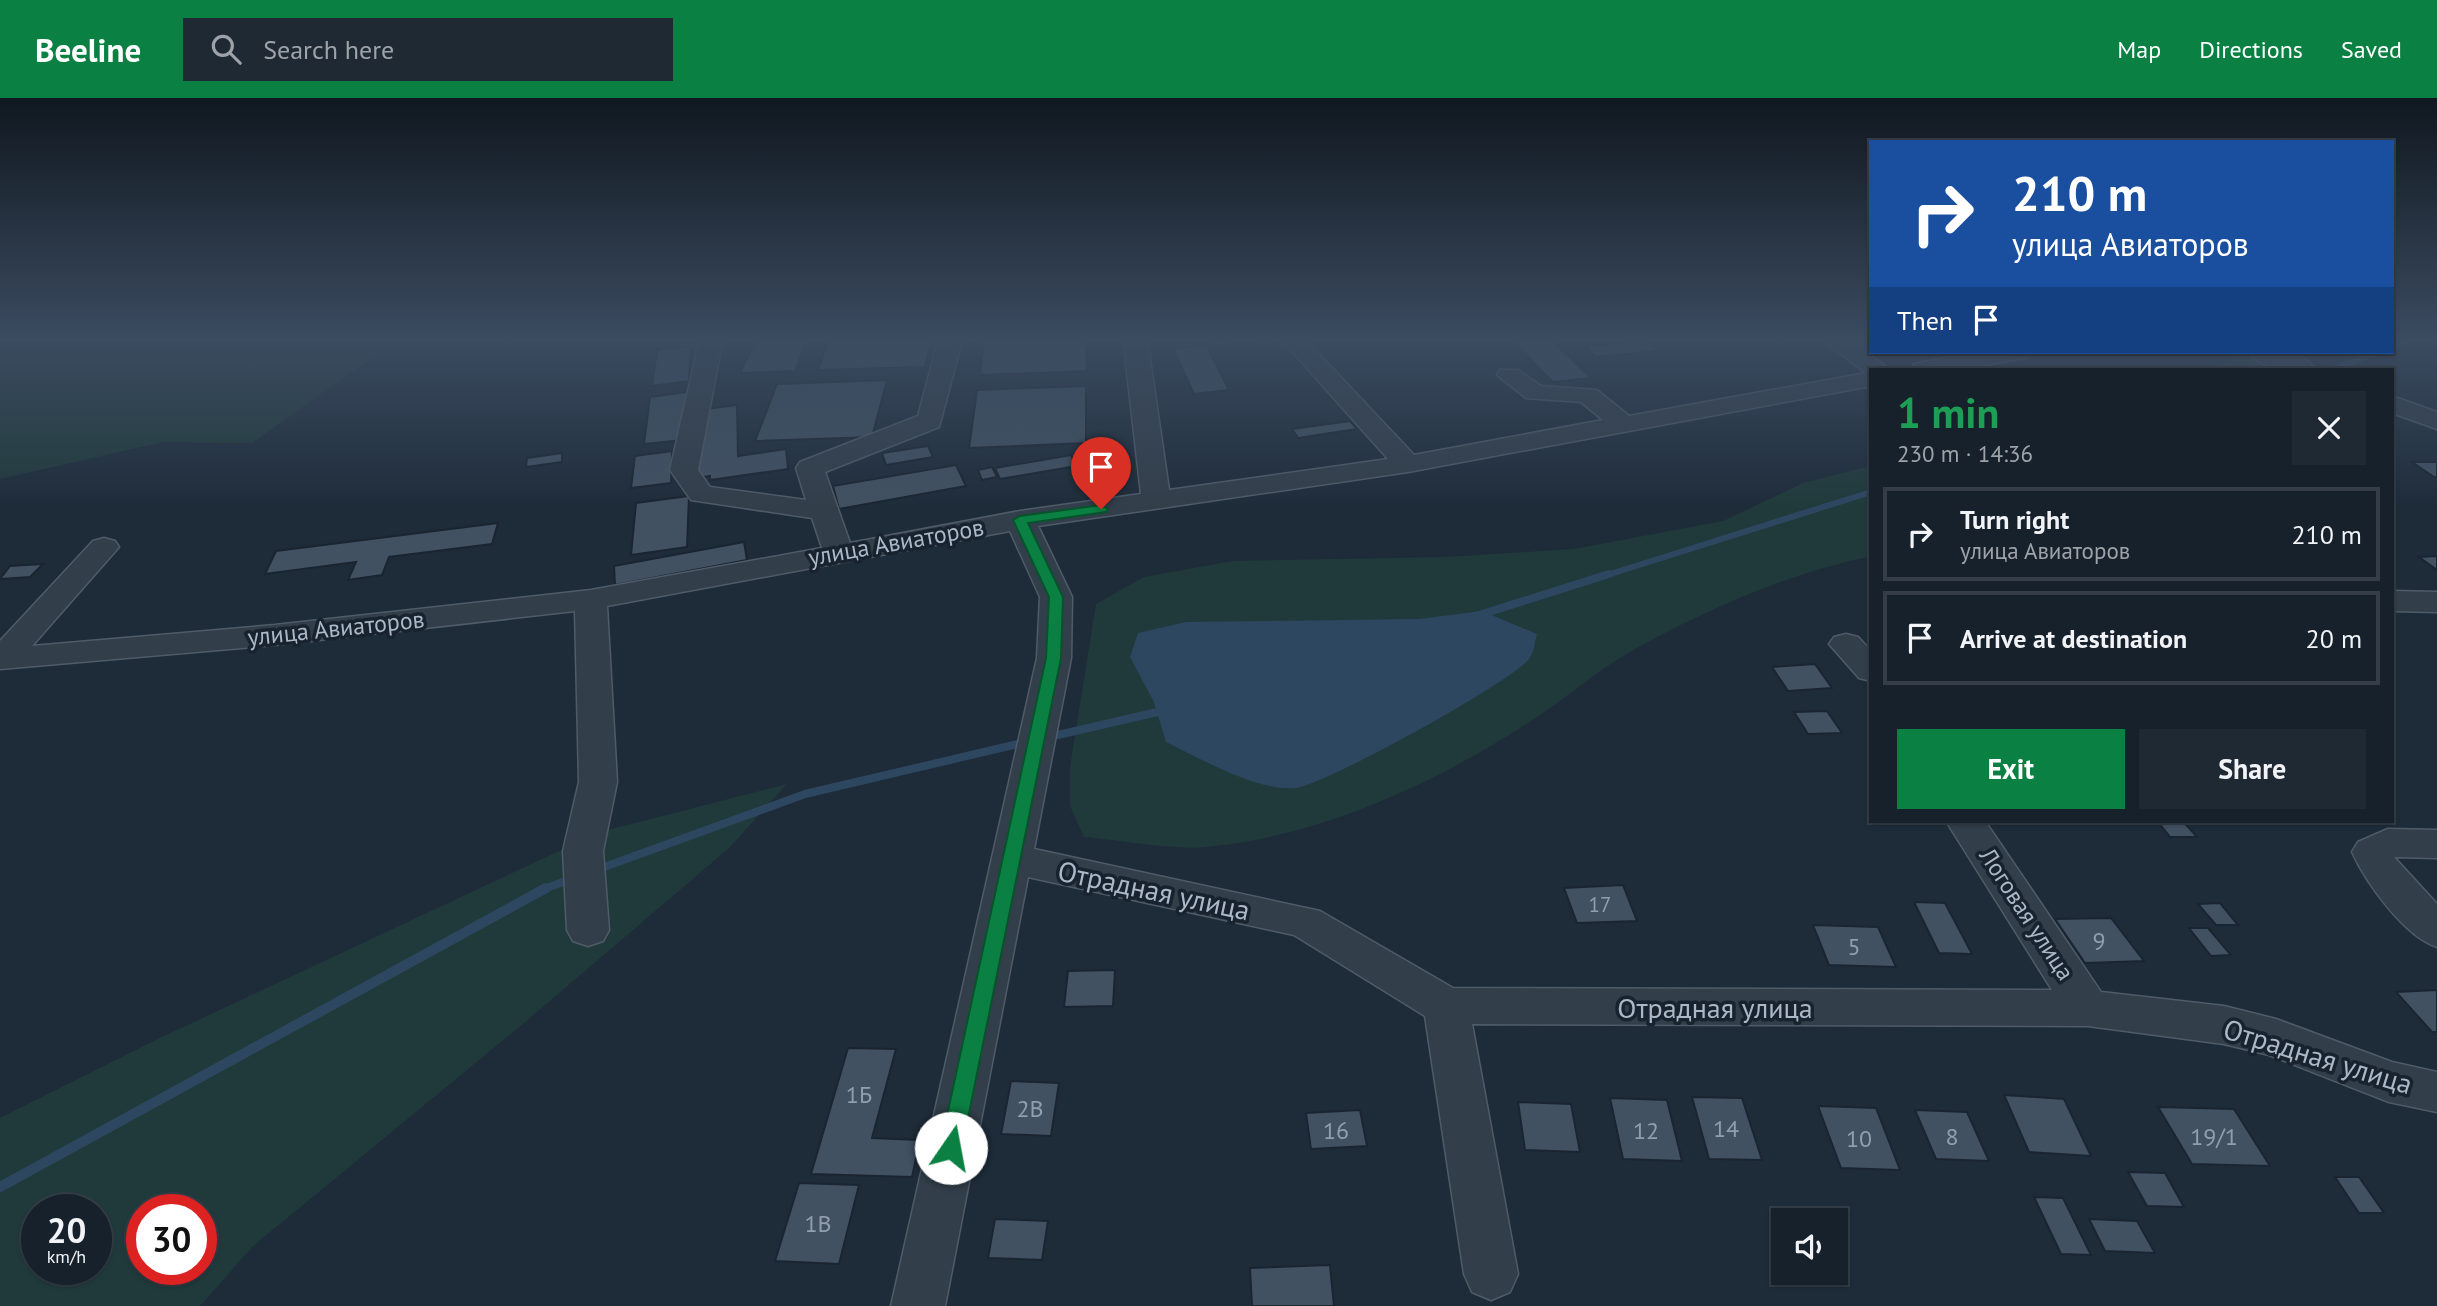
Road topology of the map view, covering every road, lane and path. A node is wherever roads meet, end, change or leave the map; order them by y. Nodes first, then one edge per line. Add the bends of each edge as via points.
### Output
1 (701, 394) edge
2 (937, 394) edge
3 (1142, 394) edge
4 (1343, 394) edge
5 (1571, 394) edge
6 (1789, 394) edge
7 (2394, 405) edge
8 (2437, 421) edge
9 (1625, 425) junction
10 (1408, 464) junction
11 (1156, 501) junction
12 (824, 511) junction
13 (1020, 520) junction
14 (104, 547) dead end
15 (838, 552) junction
16 (591, 600) junction
17 (2394, 601) edge
18 (2437, 601) edge
19 (1846, 644) dead end
20 (1, 659) edge
21 (1869, 669) edge
22 (1966, 823) edge
23 (2437, 844) edge
24 (1011, 859) junction
25 (588, 930) dead end
26 (2437, 931) edge
27 (1446, 1006) junction
28 (2088, 1008) junction
29 (2437, 1092) edge
30 (1490, 1274) dead end
31 (918, 1306) edge

1 - 12 street via 684,470 701,494
2 - 12 street via 930,421 810,468
3 - 11 street
4 - 10 street
5 - 9 street via 1588,395
6 - 9 street, улица Авиаторов
7 - 8 street
9 - 10 street, улица Авиаторов
10 - 11 street, улица Авиаторов
11 - 13 street, улица Авиаторов
12 - 15 street
13 - 15 street, улица Авиаторов
13 - 24 street via 1056,597 1054,658
14 - 20 street
15 - 16 street, улица Авиаторов
16 - 20 street, улица Авиаторов
16 - 25 street via 598,782 583,851
17 - 18 street
19 - 21 street
22 - 28 street, Логовая улица
23 - 26 street via 2388,843 2372,852 2381,871
24 - 27 street, Отрадная улица via 1305,922
24 - 31 street
27 - 28 street, Отрадная улица
27 - 30 street
28 - 29 street, Отрадная улица via 2224,1025 2276,1038 2389,1082

